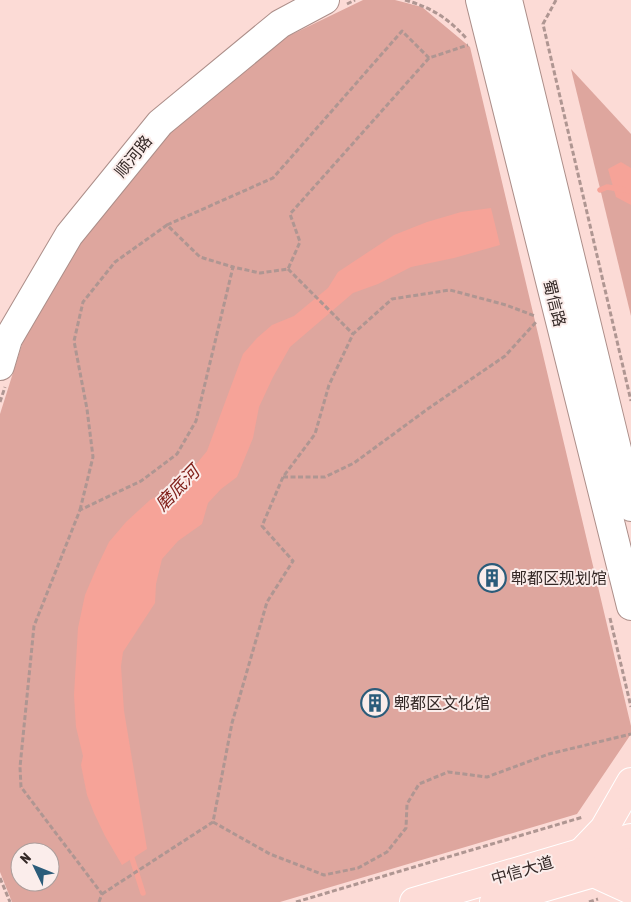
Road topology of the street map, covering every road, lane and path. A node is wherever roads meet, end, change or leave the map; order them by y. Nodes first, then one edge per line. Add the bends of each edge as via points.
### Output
1 (325, 0) edge
2 (405, 0) edge
3 (480, 0) edge
4 (508, 0) edge
5 (556, 0) edge
6 (543, 24) junction
7 (516, 32) junction
8 (429, 58) junction
9 (168, 225) junction
10 (233, 267) junction
11 (288, 269) junction
12 (353, 334) junction
13 (0, 366) edge
14 (631, 401) edge
15 (283, 477) junction
16 (631, 507) edge
17 (80, 510) junction
18 (631, 606) edge
19 (631, 734) edge
20 (631, 782) edge
21 (588, 815) dead end
22 (213, 822) junction
23 (631, 838) edge
24 (631, 862) edge
25 (588, 863) junction
26 (0, 878) edge
27 (631, 890) edge
28 (102, 894) junction
29 (10, 902) edge
30 (99, 902) edge
31 (296, 902) edge
32 (414, 902) edge
33 (494, 902) edge

1 - 13 main road, 顺河路 via 280,24 160,123 69,235 8,339
2 - 8 path via 422,5 453,24 472,44
3 - 18 main road, 蜀信路
4 - 7 main road, 蜀信路
5 - 6 path
6 - 7 path
6 - 14 path
7 - 16 main road, 蜀信路
8 - 9 path via 402,31 273,178
8 - 11 path via 290,214 300,242
9 - 10 path via 200,257
9 - 17 path via 115,262 82,302 74,341 93,457
10 - 11 path via 260,273
10 - 17 path via 196,421 178,454 141,481
11 - 12 path
12 - 15 path via 329,385 315,434
12 - 15 path via 392,299 450,290 540,318 505,356 354,463 325,478
15 - 22 path via 262,526 293,561 267,602 232,723
17 - 28 path via 34,626 20,767 21,787
19 - 22 path via 550,754 487,777 448,772 419,784 407,804 406,828 387,852 358,868 324,875 270,854
20 - 25 main road
21 - 31 path
22 - 28 path
23 - 25 main road, 中信大道
24 - 25 main road, 中信大道
25 - 27 main road
25 - 32 main road, 中信大道
25 - 33 main road, 中信大道
26 - 29 path
28 - 30 path

